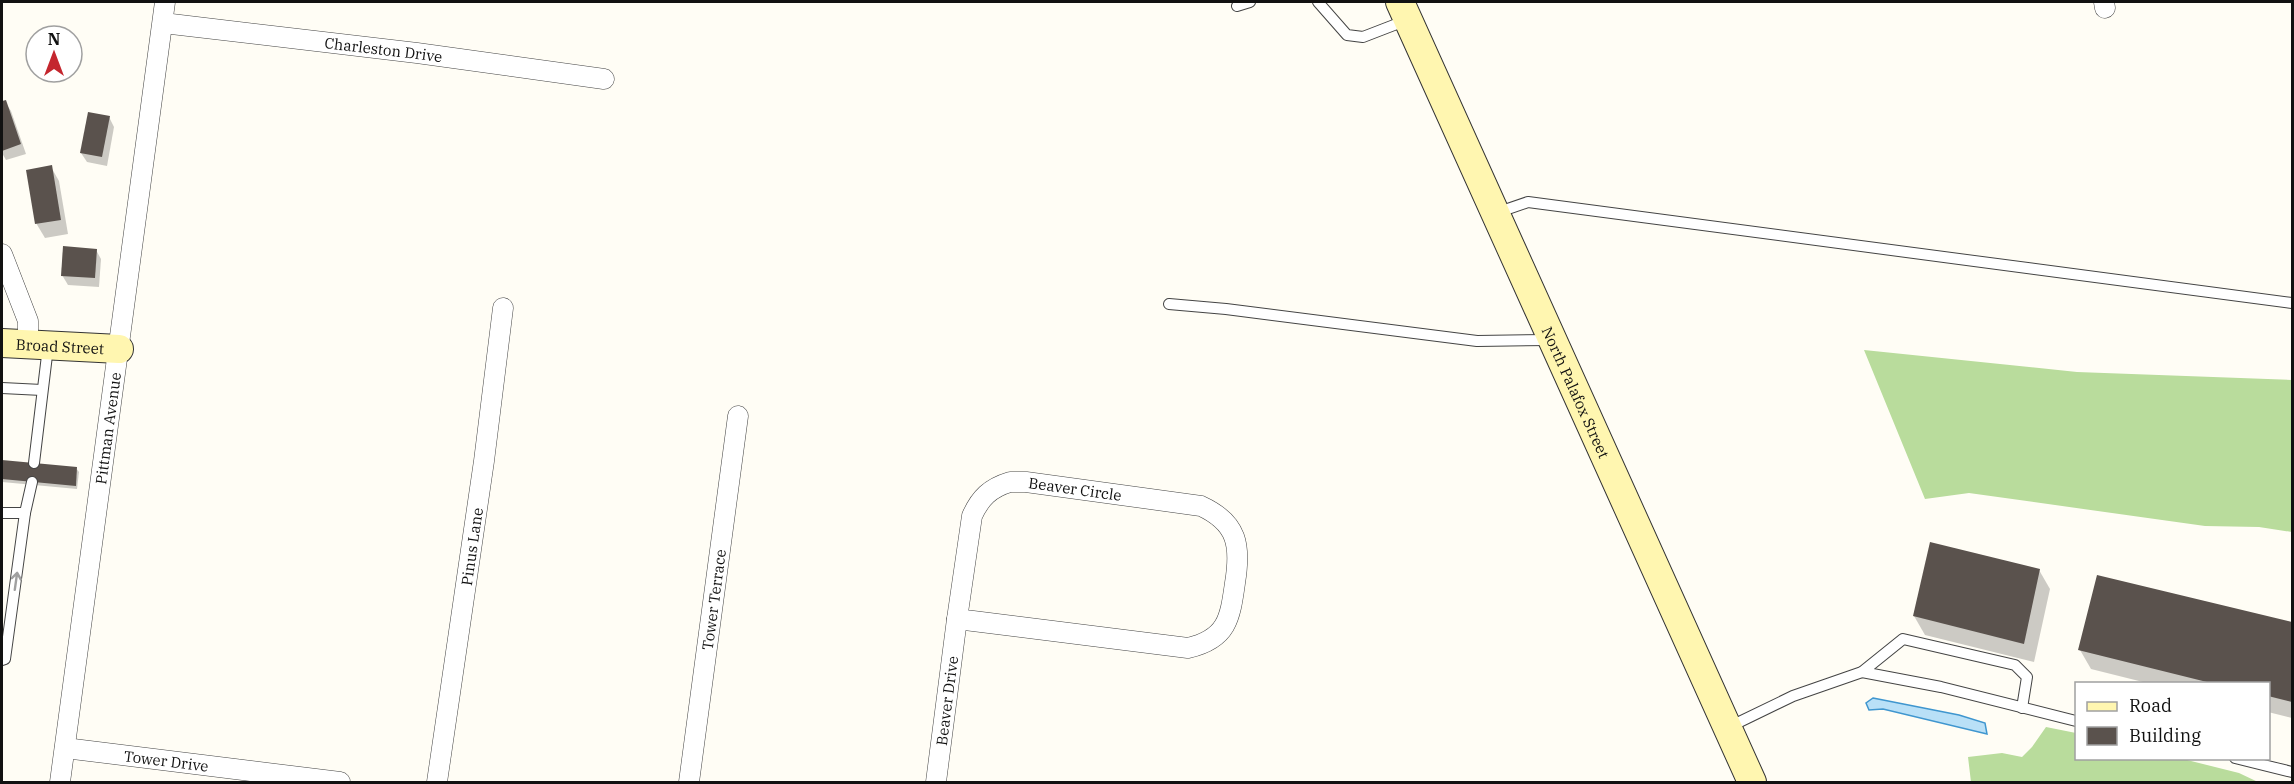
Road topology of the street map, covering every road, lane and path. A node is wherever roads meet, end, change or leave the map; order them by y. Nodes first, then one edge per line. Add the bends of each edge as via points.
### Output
1 (165, 2) edge
2 (1250, 2) edge
3 (1318, 2) edge
4 (1237, 6) dead end
5 (1404, 10) edge
6 (163, 23) junction
7 (604, 79) dead end
8 (1496, 213) junction
9 (2, 254) edge
10 (2292, 303) edge
11 (1169, 304) dead end
12 (503, 308) dead end
13 (1553, 340) junction
14 (26, 344) edge
15 (119, 349) junction
16 (2, 388) edge
17 (42, 390) junction
18 (738, 416) dead end
19 (34, 463) dead end
20 (32, 482) dead end
21 (2, 513) edge
22 (25, 513) junction
23 (957, 619) junction
24 (3, 660) edge
25 (1862, 672) junction
26 (2022, 708) junction
27 (2075, 721) edge
28 (1727, 728) junction
29 (65, 748) junction
30 (2239, 760) edge
31 (2292, 772) edge
32 (60, 783) edge
33 (340, 783) edge
34 (437, 783) edge
35 (689, 783) edge
36 (936, 783) edge
37 (1752, 783) edge

1 - 6 street, Pittman Avenue
2 - 4 lane
3 - 5 lane via 1347,35 1363,37
5 - 8 main road, North Palafox Street
6 - 7 street, Charleston Drive
6 - 15 street, Pittman Avenue
8 - 10 lane via 1528,202
8 - 13 main road, North Palafox Street
9 - 14 street via 28,321
11 - 13 lane via 1477,341
12 - 34 street, Pinus Lane
13 - 28 main road, North Palafox Street
14 - 15 main road, Broad Street
14 - 17 lane
15 - 29 street, Pittman Avenue
16 - 17 lane
17 - 19 lane
18 - 35 street, Tower Terrace
20 - 22 lane
21 - 22 lane
24 -> 22 lane
23 - 23 street, Beaver Circle via 972,516 985,494 1010,482 1201,506 1226,522 1234,535 1238,550 1231,614 1220,632 1202,645 1188,648
23 - 36 street, Beaver Drive
25 - 26 lane
25 - 26 lane via 1903,639 2015,665 2027,677
25 - 28 lane via 1793,696
26 - 27 lane
28 - 37 main road, North Palafox Street
29 - 32 street, Pittman Avenue
29 - 33 street, Tower Drive
30 - 31 lane

